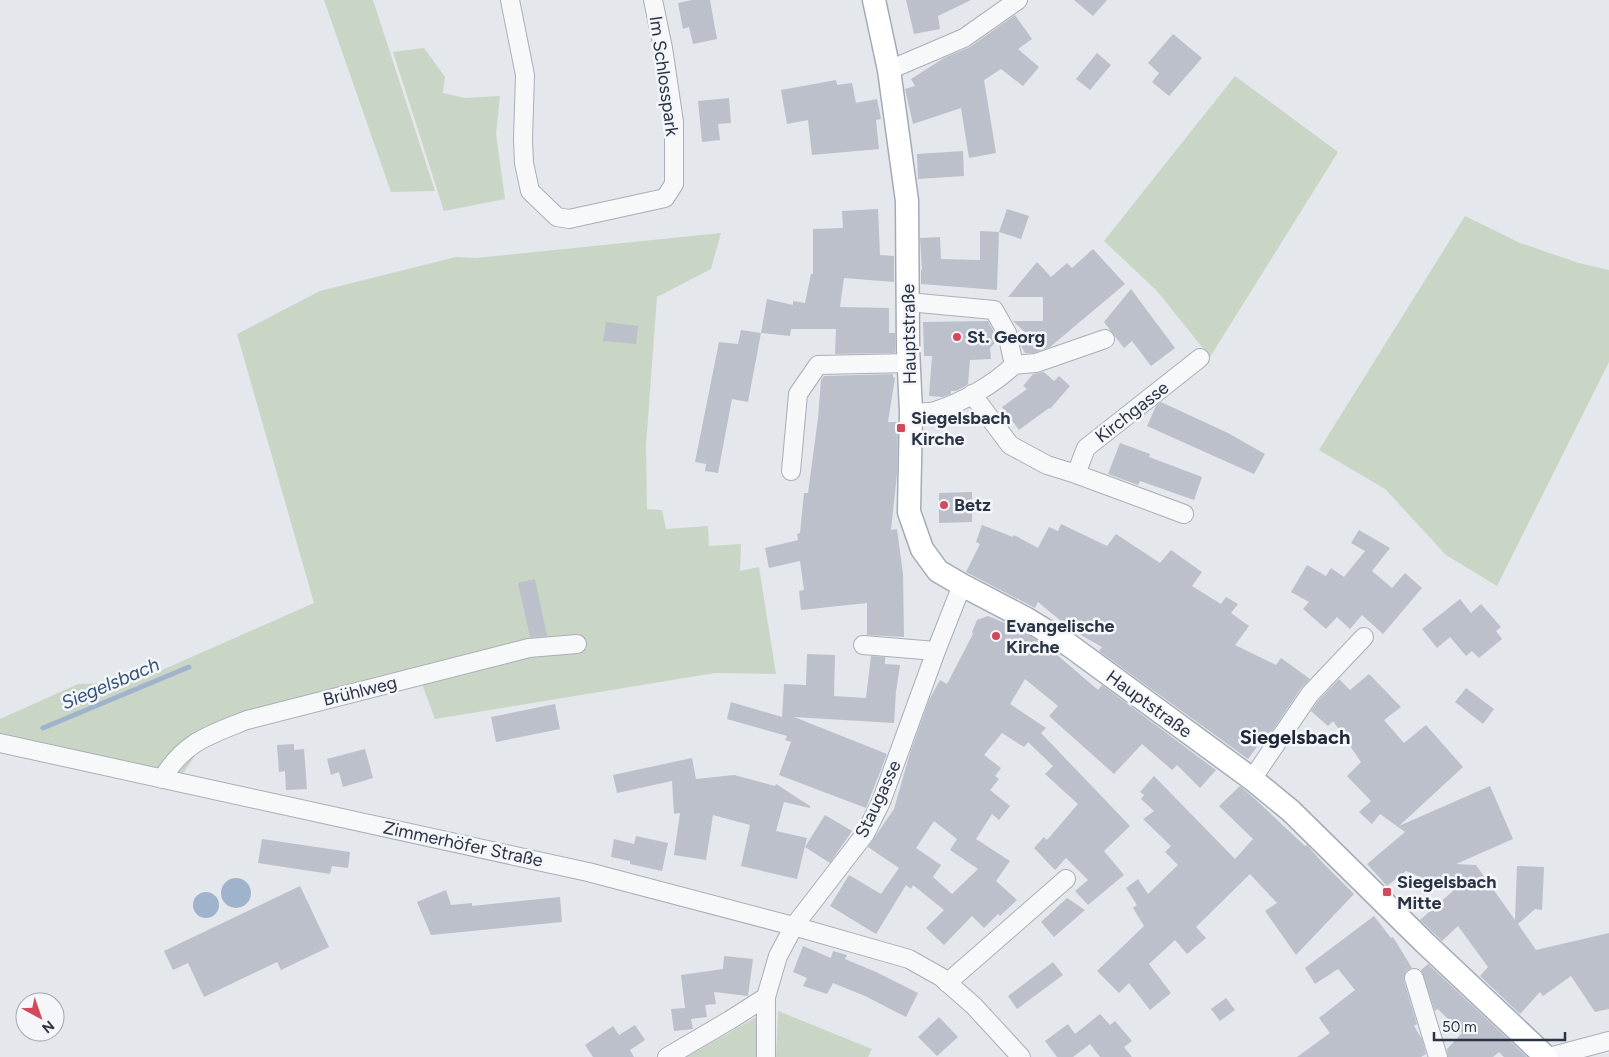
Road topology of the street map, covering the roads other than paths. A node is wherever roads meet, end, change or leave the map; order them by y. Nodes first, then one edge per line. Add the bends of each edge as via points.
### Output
1 (510, 0) edge
2 (653, 0) edge
3 (874, 0) edge
4 (1018, 0) edge
5 (889, 70) junction
6 (908, 302) junction
7 (1104, 338) dead end
8 (1200, 358) dead end
9 (909, 363) junction
10 (1014, 365) junction
11 (972, 394) junction
12 (911, 412) junction
13 (791, 471) dead end
14 (1076, 474) junction
15 (1184, 514) dead end
16 (962, 585) junction
17 (1364, 637) dead end
18 (577, 644) dead end
19 (863, 645) dead end
20 (936, 651) junction
21 (0, 743) edge
22 (162, 779) junction
23 (1252, 779) junction
24 (1066, 879) dead end
25 (794, 926) junction
26 (1414, 978) dead end
27 (947, 983) junction
28 (766, 997) junction
29 (1609, 1041) edge
30 (667, 1057) edge
31 (766, 1057) edge
32 (1021, 1057) edge
33 (1438, 1057) edge
34 (1548, 1057) edge

1 - 2 street, Im Schlosspark via 525,75 523,147 530,192 557,217 569,219 665,198 674,184 674,122
3 - 5 main road, Hauptstraße
4 - 5 street via 964,38
5 - 6 main road, Hauptstraße via 907,201
6 - 9 main road, Hauptstraße
6 - 10 street via 994,310 1007,333
7 - 10 street via 1036,363
8 - 14 street, Kirchgasse via 1086,448
9 - 12 main road, Hauptstraße
9 - 13 street via 818,365 798,394
10 - 11 street
11 - 12 street via 934,411
11 - 14 street via 1010,446 1047,465
12 - 16 main road, Hauptstraße via 909,512 922,549 938,570
14 - 15 street
16 - 20 street, Staugasse
16 - 23 main road, Hauptstraße via 1068,645
17 - 23 street via 1310,694
18 - 22 street, Brühlweg via 529,648 247,720 190,745
19 - 20 street
20 - 25 street, Staugasse via 881,802 866,834
21 - 22 street, Zimmerhöfer Straße
22 - 25 street, Zimmerhöfer Straße via 588,872
23 - 34 main road, Hauptstraße via 1291,811 1425,943
24 - 27 street
25 - 27 street, Zimmerhöfer Straße via 909,959
25 - 28 street, Staugasse via 778,956
26 - 33 street
27 - 32 street, Zimmerhöfer Straße via 974,1006
28 - 30 street
28 - 31 street, Staugasse
29 - 34 street

